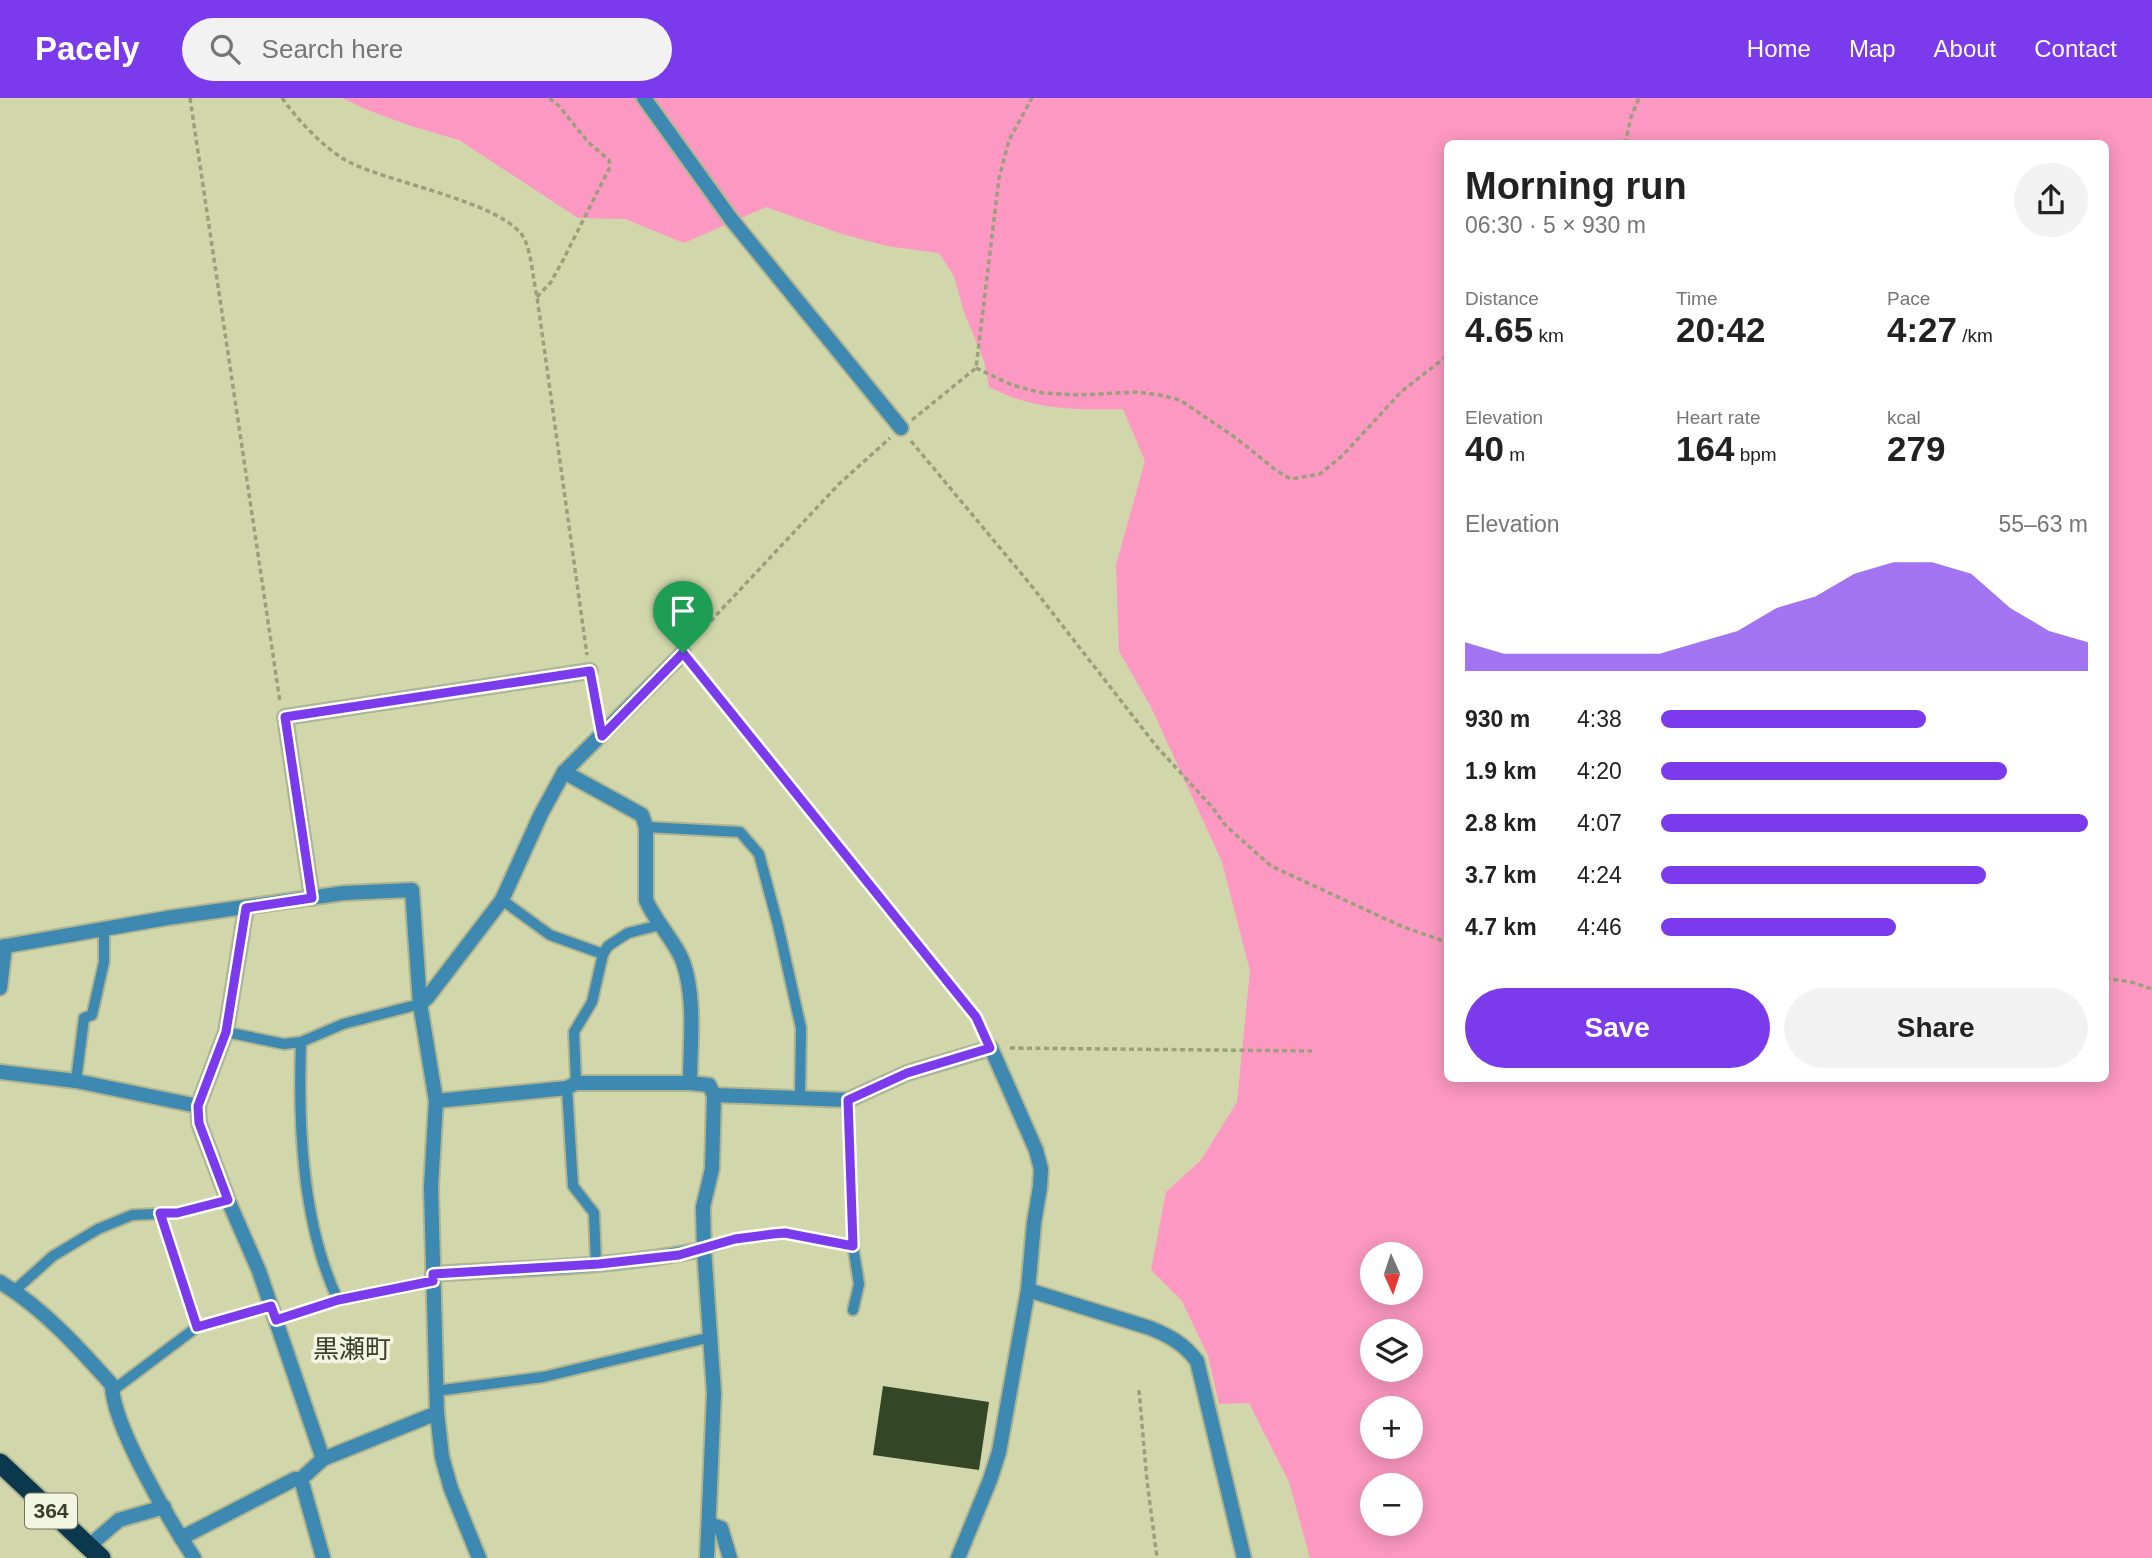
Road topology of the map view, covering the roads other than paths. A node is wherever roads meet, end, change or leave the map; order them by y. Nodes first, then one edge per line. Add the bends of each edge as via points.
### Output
1 (644, 98) edge
2 (901, 428) road end
3 (683, 653) road end
4 (590, 671) road end
5 (564, 772) junction
6 (646, 827) junction
7 (312, 898) junction
8 (502, 900) junction
9 (246, 908) junction
10 (660, 925) junction
11 (104, 929) junction
12 (3, 946) edge
13 (603, 954) junction
14 (0, 988) edge
15 (420, 1004) junction
16 (226, 1032) junction
17 (301, 1042) junction
18 (0, 1072) edge
19 (76, 1081) junction
20 (690, 1083) junction
21 (571, 1085) junction
22 (714, 1095) junction
23 (800, 1098) junction
24 (848, 1100) junction
25 (436, 1101) junction
26 (198, 1106) junction
27 (228, 1200) junction
28 (160, 1213) junction
29 (853, 1246) junction
30 (704, 1249) junction
31 (596, 1264) junction
32 (433, 1277) junction
33 (0, 1282) edge
34 (1028, 1290) junction
35 (14, 1291) junction
36 (338, 1300) junction
37 (271, 1306) junction
38 (853, 1310) dead end
39 (276, 1320) junction
40 (197, 1327) junction
41 (711, 1336) junction
42 (112, 1391) junction
43 (436, 1391) junction
44 (437, 1413) junction
45 (323, 1459) junction
46 (0, 1463) edge
47 (301, 1479) junction
48 (164, 1507) junction
49 (709, 1524) junction
50 (185, 1550) edge
51 (95, 1552) edge
52 (323, 1558) edge
53 (479, 1558) edge
54 (707, 1558) edge
55 (730, 1558) edge
56 (958, 1558) edge
57 (1244, 1558) edge

1 - 2 street via 731,219
3 - 5 street
4 - 7 street via 285,717
5 - 6 street via 642,815
5 - 8 street
6 - 10 street via 646,900
6 - 23 lane via 740,832 759,854 801,1028
7 - 9 street
7 - 15 street via 412,890
8 - 13 lane via 550,935
8 - 15 street
9 - 11 street
9 - 16 street
10 - 13 lane via 628,933
10 - 20 street via 682,959 687,978
11 - 12 street
11 - 19 lane via 104,962 92,1015 85,1018
12 - 14 street
13 - 21 lane via 592,1002 574,1032
15 - 17 lane via 343,1024
15 - 25 street
16 - 17 lane via 284,1044
16 - 26 street
17 - 36 lane via 308,1192 328,1279
18 - 19 street
19 - 26 street
20 - 21 street
20 - 22 street via 709,1085
21 - 25 street
21 - 31 lane via 573,1186 594,1213
22 - 23 street
22 - 30 street via 712,1170 703,1207
23 - 24 street
24 - 29 lane
24 - 34 street via 907,1073 990,1048 1041,1169
25 - 32 street via 431,1187
26 - 27 street via 199,1123
27 - 28 lane
27 - 37 street
28 - 35 lane via 132,1215 98,1229 53,1256
28 - 40 lane
29 - 30 lane via 785,1233 735,1239
29 - 38 lane via 859,1284
30 - 31 street
30 - 41 street
31 - 32 street
32 - 36 lane
32 - 43 street
33 - 35 street
34 - 56 street via 999,1452
34 - 57 street via 1170,1336 1197,1361
35 - 42 street via 58,1327 112,1385
36 - 39 lane
37 - 39 street
37 - 40 lane
39 - 45 street
40 - 42 lane
41 - 43 lane via 543,1377
41 - 49 street via 714,1393
42 - 48 street via 132,1449
43 - 44 street
44 - 45 street
44 - 53 street via 445,1468
45 - 47 street
46 - 51 highway, 364
47 - 50 street
47 - 52 street
48 - 50 street
48 - 51 street via 119,1520
49 - 54 street
49 - 55 street via 720,1528

